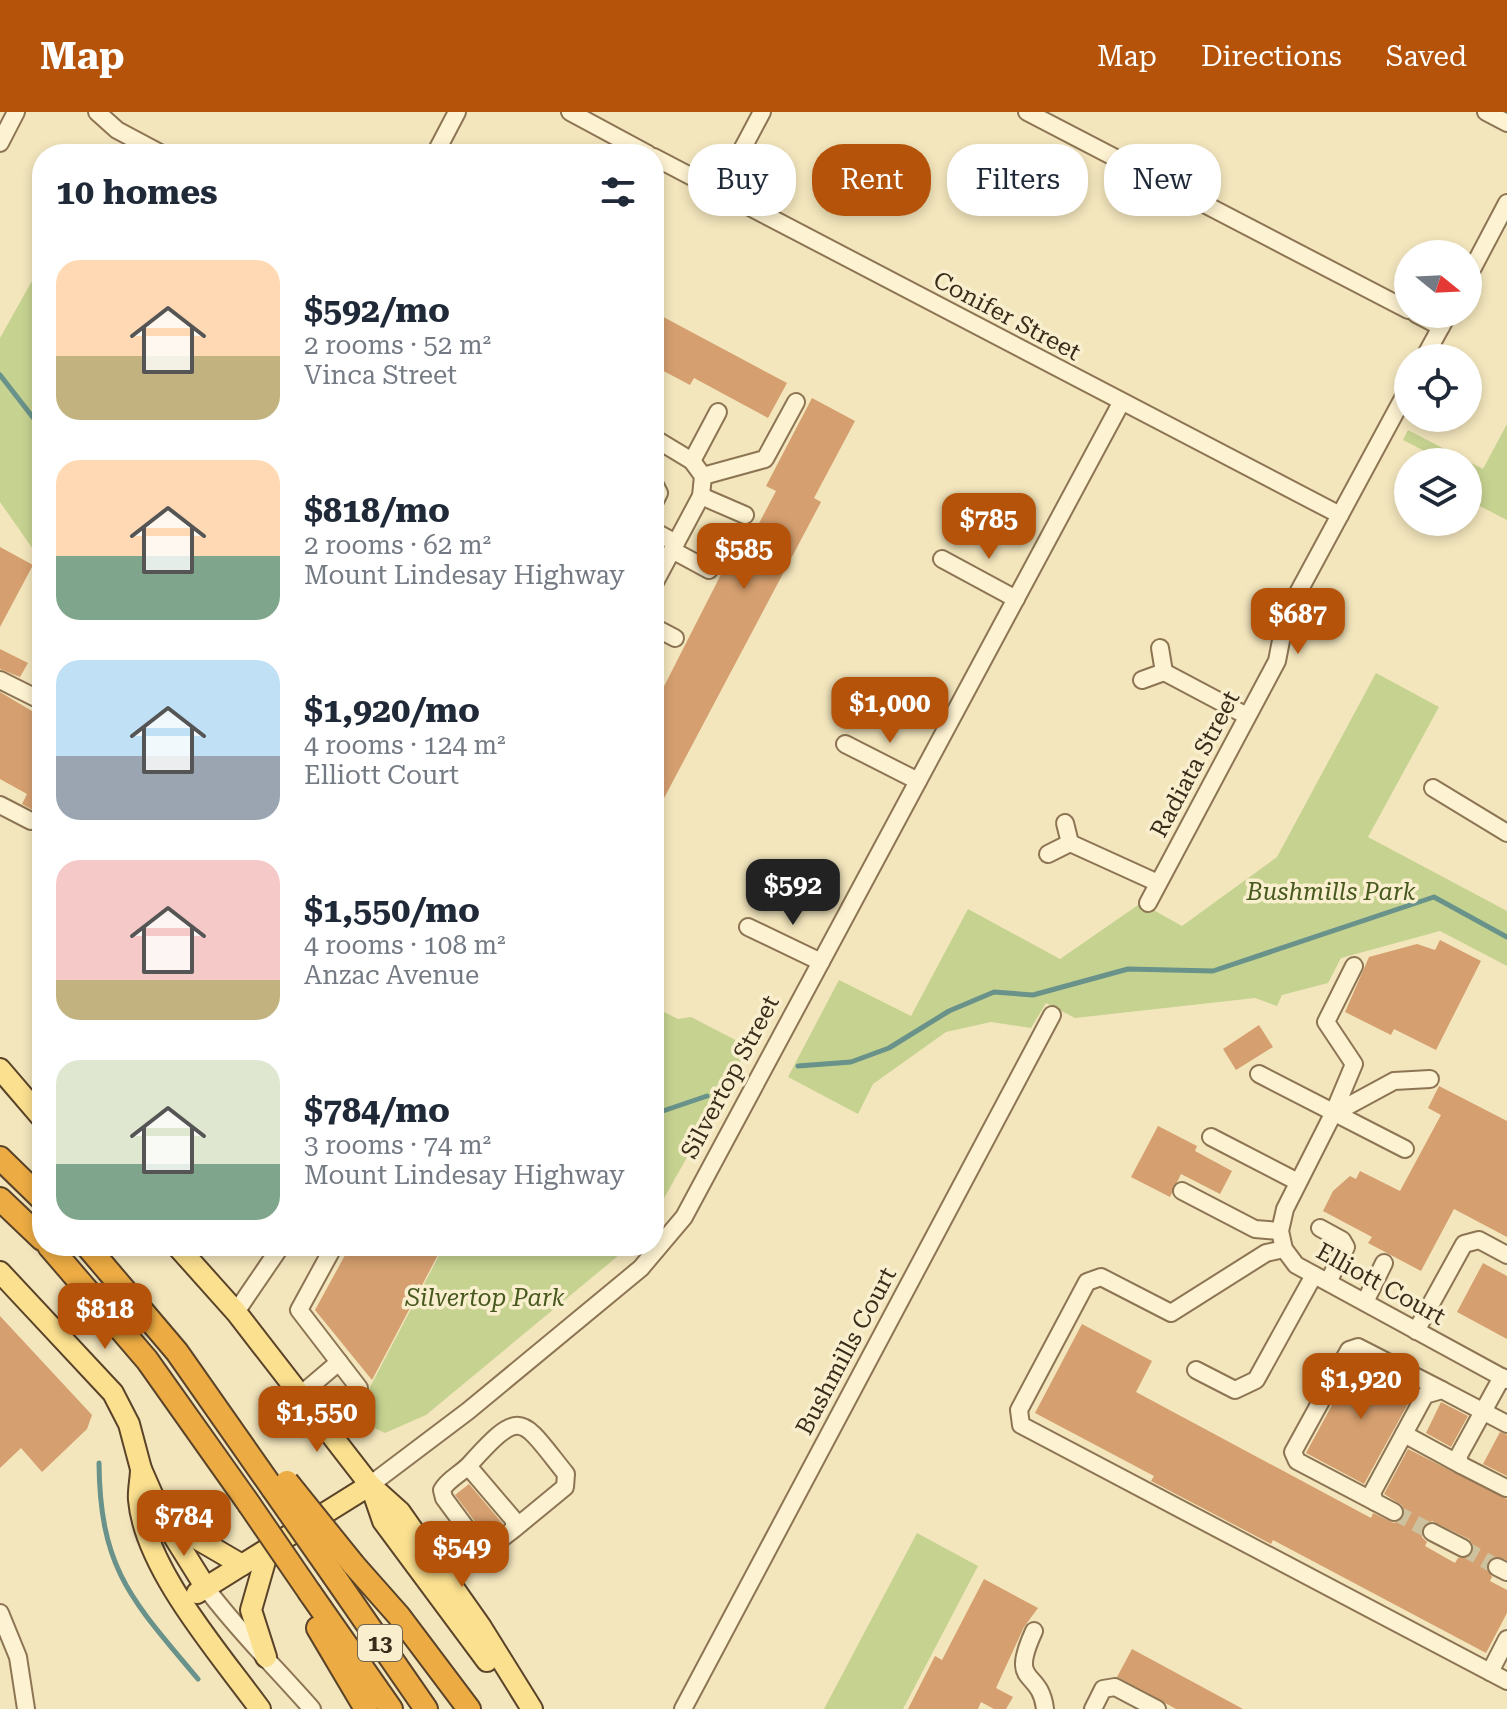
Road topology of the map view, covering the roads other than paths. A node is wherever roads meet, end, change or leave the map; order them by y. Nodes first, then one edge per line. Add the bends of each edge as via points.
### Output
1 (16, 112) edge
2 (97, 112) edge
3 (457, 112) edge
4 (570, 112) edge
5 (762, 112) edge
6 (1027, 112) edge
7 (0, 143) edge
8 (143, 144) edge
9 (440, 144) edge
10 (629, 144) edge
11 (745, 144) edge
12 (664, 163) edge
13 (688, 176) edge
14 (1507, 203) edge
15 (763, 216) edge
16 (1482, 250) edge
17 (1394, 303) edge
18 (796, 402) dead end
19 (1121, 403) junction
20 (718, 412) dead end
21 (1394, 415) edge
22 (664, 444) edge
23 (692, 461) junction
24 (703, 476) junction
25 (701, 496) junction
26 (745, 515) dead end
27 (1340, 515) junction
28 (664, 538) edge
29 (674, 546) junction
30 (942, 559) dead end
31 (664, 565) edge
32 (709, 570) dead end
33 (1016, 599) junction
34 (664, 632) edge
35 (675, 638) dead end
36 (1160, 648) dead end
37 (1164, 672) junction
38 (0, 680) edge
39 (1142, 680) dead end
40 (32, 696) edge
41 (1247, 716) junction
42 (845, 744) dead end
43 (918, 781) junction
44 (1433, 788) dead end
45 (0, 805) edge
46 (31, 821) dead end
47 (1065, 823) dead end
48 (1507, 833) edge
49 (1070, 843) junction
50 (1048, 854) dead end
51 (1158, 883) junction
52 (1148, 903) dead end
53 (748, 927) dead end
54 (821, 962) junction
55 (1354, 966) dead end
56 (1052, 1015) dead end
57 (0, 1069) edge
58 (1259, 1074) dead end
59 (1430, 1079) dead end
60 (32, 1106) edge
61 (1333, 1114) junction
62 (1211, 1137) dead end
63 (1405, 1149) dead end
64 (0, 1158) edge
65 (1298, 1182) junction
66 (32, 1189) edge
67 (1182, 1191) dead end
68 (0, 1199) edge
69 (1320, 1228) dead end
70 (32, 1229) edge
71 (1280, 1231) junction
72 (664, 1243) edge
73 (1284, 1249) junction
74 (1507, 1255) edge
75 (58, 1256) edge
76 (95, 1256) edge
77 (186, 1256) edge
78 (274, 1256) edge
79 (329, 1256) edge
80 (652, 1256) edge
81 (1384, 1263) dead end
82 (0, 1272) edge
83 (1321, 1279) junction
84 (1365, 1302) junction
85 (236, 1312) junction
86 (1416, 1331) junction
87 (339, 1362) junction
88 (1196, 1370) dead end
89 (1504, 1379) edge
90 (359, 1388) dead end
91 (1442, 1390) junction
92 (299, 1396) junction
93 (1483, 1411) junction
94 (1507, 1424) edge
95 (1404, 1434) junction
96 (1461, 1465) junction
97 (468, 1466) junction
98 (141, 1469) junction
99 (370, 1485) junction
100 (280, 1486) junction
101 (1506, 1488) edge
102 (1375, 1502) junction
103 (1394, 1512) tunnel mouth
104 (163, 1519) junction
105 (514, 1529) junction
106 (1432, 1532) tunnel mouth
107 (269, 1547) junction
108 (1463, 1548) tunnel mouth
109 (242, 1565) junction
110 (206, 1588) junction
111 (310, 1593) junction
112 (184, 1602) junction
113 (0, 1613) edge
114 (1034, 1631) dead end
115 (1507, 1639) edge
116 (266, 1657) junction
117 (1490, 1672) junction
118 (1507, 1681) edge
119 (26, 1709) edge
120 (260, 1709) edge
121 (312, 1709) edge
122 (366, 1709) edge
123 (391, 1709) edge
124 (426, 1709) edge
125 (469, 1709) edge
126 (515, 1709) edge
127 (532, 1709) edge
128 (683, 1709) edge
129 (1045, 1709) edge
130 (1093, 1709) edge
131 (1157, 1709) edge

1 - 7 street
2 - 8 street
3 - 9 street
4 - 10 street
5 - 11 street
6 - 17 street
12 - 13 street, Conifer Street
14 - 16 street
15 - 19 street, Conifer Street
18 - 24 street via 765,459
19 - 27 street, Conifer Street
19 - 33 street, Silvertop Street
20 - 23 street
21 - 27 street, Radiata Street
22 - 23 street
23 - 24 street
24 - 25 street
25 - 26 street
25 - 29 street
27 - 41 street, Radiata Street via 1286,615 1277,661
28 - 29 street
29 - 31 street
29 - 32 street
30 - 33 street
33 - 43 street, Silvertop Street
34 - 35 street
36 - 37 street
37 - 39 street
37 - 41 street
38 - 40 street
41 - 51 street, Radiata Street
42 - 43 street
43 - 54 street, Silvertop Street
44 - 48 street
45 - 46 street
47 - 49 street
49 - 50 street
49 - 51 street
51 - 52 street, Radiata Street
53 - 54 street
54 - 72 street, Silvertop Street via 684,1217
55 - 61 street via 1326,1022 1354,1064
56 - 128 street, Bushmills Court
57 - 60 main road
58 - 61 street
59 - 61 street via 1394,1081
61 - 63 street
61 - 65 street
62 - 65 street
64 - 66 highway
65 - 71 street
67 - 71 street via 1255,1229
68 - 70 highway
69 - 83 street via 1346,1247
71 - 73 street, Elliott Court
73 - 83 street, Elliott Court via 1296,1265
73 - 117 street via 1266,1253 1171,1313 1101,1277 1087,1282 1019,1410 1021,1425
74 - 86 street via 1479,1240 1464,1244
75 - 111 highway, 13, bridge via 147,1360
76 - 100 highway, 13
77 - 85 main road
78 - 85 street
79 - 87 street via 299,1310
80 - 99 street, Silvertop Street via 468,1411
81 - 84 street
82 - 98 main road via 113,1393 129,1424
83 - 84 street, Elliott Court
83 - 88 street via 1256,1380 1235,1390
84 - 86 street, Elliott Court
85 - 92 main road
86 - 89 street, Elliott Court
87 - 90 street
87 - 92 street
89 - 93 street
91 - 93 street
91 - 95 street via 1425,1395
91 - 102 street via 1358,1347 1349,1350 1293,1452 1297,1461
92 - 99 main road
93 - 94 street
93 - 96 street via 1458,1457
95 - 96 street
95 - 102 street via 1372,1493
96 - 101 street
97 - 105 street via 514,1520
97 - 105 street via 444,1485 444,1498 483,1548 491,1548
97 - 105 street via 502,1428 516,1425 529,1428 566,1474 565,1487
98 - 104 main road
98 - 112 main road via 139,1500 146,1528
99 - 107 main road, Silvertop Street
99 - 126 main road via 383,1521 480,1650
99 - 127 main road via 400,1512
100 - 124 highway, 13, bridge via 334,1576
100 - 125 highway, bridge via 399,1616
102 - 103 street
104 - 109 main road
104 - 110 main road
106 - 108 street
107 - 109 main road, Silvertop Street
107 - 116 main road via 251,1610
109 - 110 main road, Silvertop Street
110 - 112 main road, Silvertop Street
110 - 116 street via 253,1649
111 - 122 highway via 313,1619
111 - 123 highway, 13
112 - 120 main road
113 - 119 street via 18,1657
114 - 129 street via 1022,1659 1023,1672 1043,1697
115 - 117 street
116 - 121 street
117 - 118 street
130 - 131 street via 1103,1689 1115,1687

